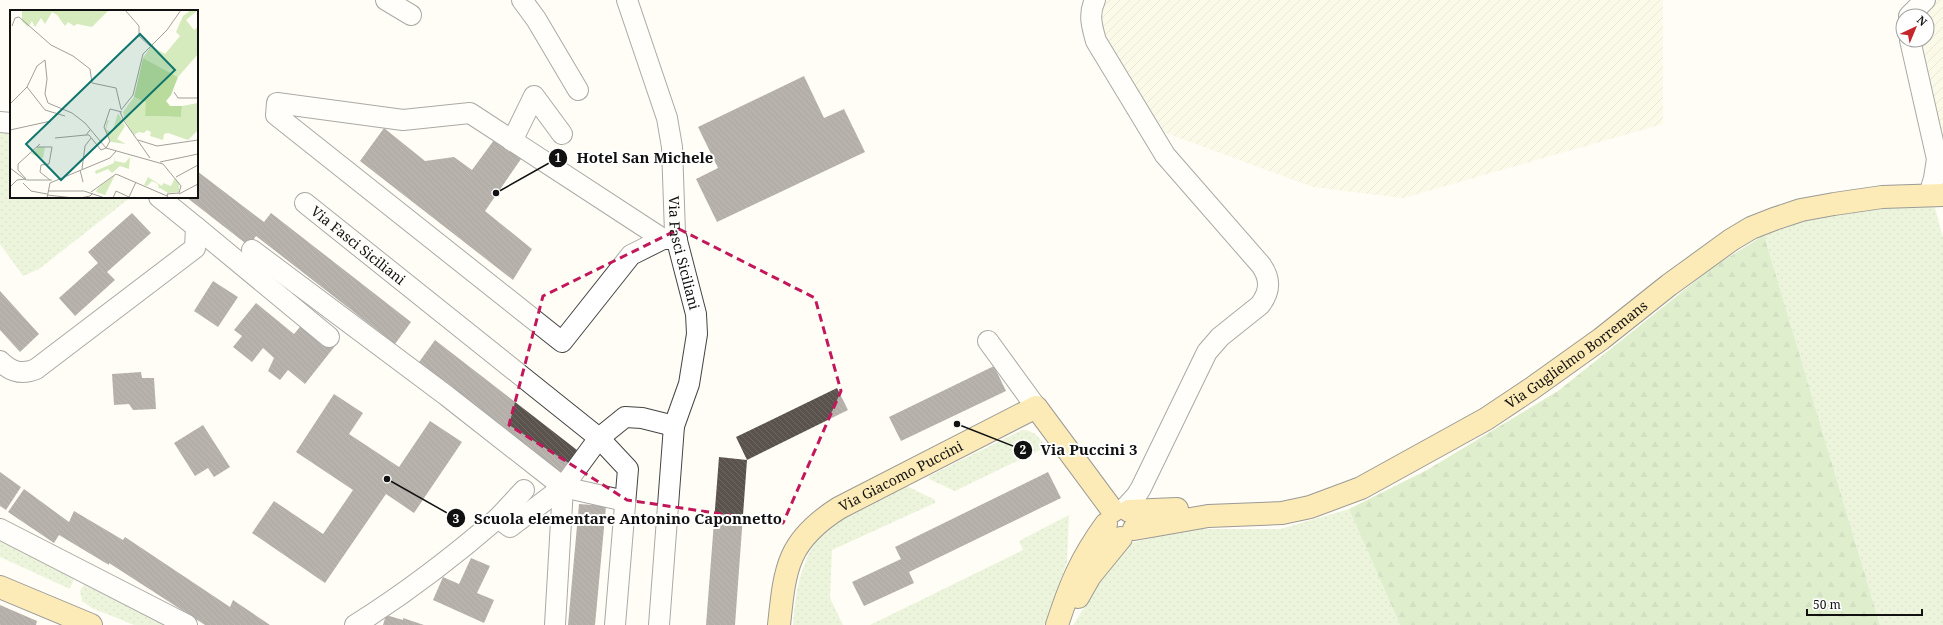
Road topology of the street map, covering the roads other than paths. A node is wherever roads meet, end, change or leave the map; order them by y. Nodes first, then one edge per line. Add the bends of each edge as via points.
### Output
1 (386, 0) edge
2 (522, 0) edge
3 (627, 0) edge
4 (1095, 0) edge
5 (1926, 0) edge
6 (1918, 8) edge
7 (411, 15) dead end
8 (1912, 48) edge
9 (578, 90) dead end
10 (0, 122) edge
11 (10, 123) edge
12 (562, 134) dead end
13 (512, 141) junction
14 (1936, 195) edge
15 (160, 198) edge
16 (305, 203) dead end
17 (196, 227) junction
18 (670, 239) junction
19 (252, 250) dead end
20 (329, 337) dead end
21 (988, 341) dead end
22 (0, 361) edge
23 (1036, 407) junction
24 (674, 426) junction
25 (599, 438) junction
26 (563, 487) junction
27 (524, 490) dead end
28 (625, 501) junction
29 (498, 518) junction
30 (1121, 520) junction
31 (0, 529) edge
32 (0, 587) edge
33 (92, 625) edge
34 (187, 625) edge
35 (356, 625) edge
36 (555, 625) edge
37 (615, 625) edge
38 (658, 625) edge
39 (779, 625) edge
40 (1057, 625) edge
41 (1060, 625) edge

1 - 7 street
2 - 9 street
3 - 18 street, Via Fasci Siciliani via 667,118 672,147 674,219
4 - 30 street via 1091,14 1096,41 1155,140 1177,171 1261,265 1268,278 1268,292 1260,305 1220,337 1207,352 1141,488
5 - 6 street
8 - 14 street via 1937,159 1934,178
10 - 11 street
12 - 13 street via 534,96
13 - 18 street
13 - 18 street via 470,113 404,120 277,102 276,115 562,342 631,255
14 - 30 main road, Via Guglielmo Borremans via 1882,197 1827,205 1794,212 1751,228 1731,240 1531,389 1486,419 1361,488 1310,507 1282,513 1208,516 1184,509
15 - 17 street
16 - 25 street, Via Fasci Siciliani
17 - 20 street
17 - 22 street via 195,248 36,369 26,373 17,372
18 - 24 street, Via Fasci Siciliani via 696,314 697,334 689,384
19 - 26 street via 447,396
21 - 23 street
23 - 30 main road
23 - 39 main road, Via Giacomo Puccini via 825,517 797,545 788,565
24 - 25 street via 642,418 625,417
24 - 38 street, Via Fasci Siciliani
25 - 26 street
25 - 28 street, Via Fasci Siciliani via 628,469
26 - 28 street
26 - 29 street via 510,527
26 - 36 street
27 - 29 street
28 - 37 street, Via Fasci Siciliani
29 - 35 street via 453,557
30 - 40 main road via 1091,544 1071,582
30 - 41 main road
31 - 34 street
32 - 33 main road

